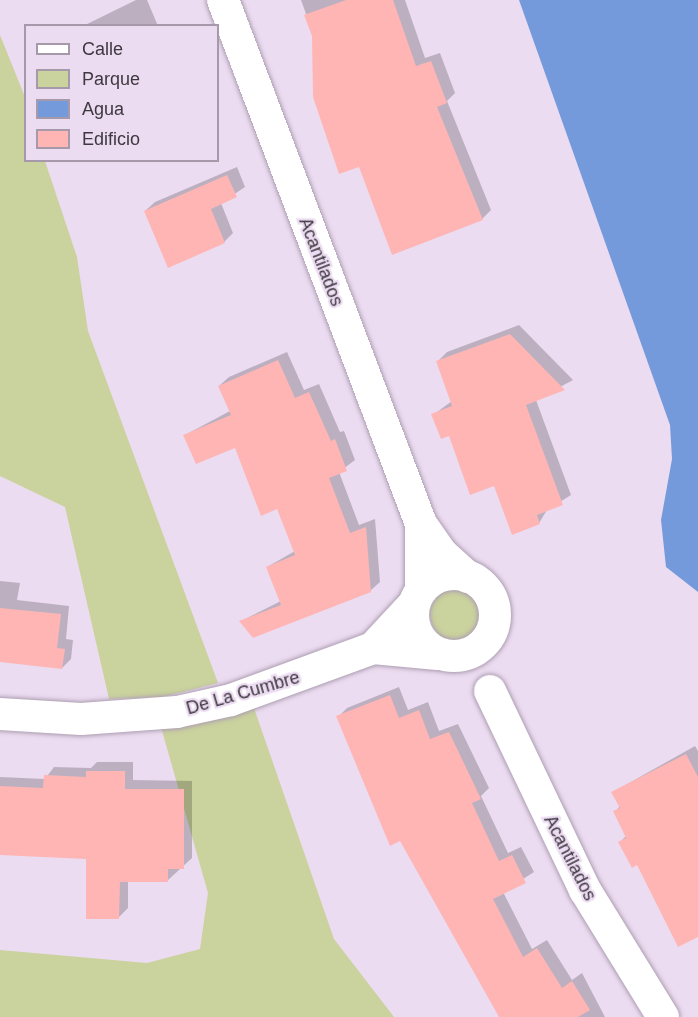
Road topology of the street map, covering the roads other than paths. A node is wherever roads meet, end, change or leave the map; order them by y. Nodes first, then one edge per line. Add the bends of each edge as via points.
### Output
1 (223, 0) edge
2 (421, 524) junction
3 (468, 577) junction
4 (418, 597) junction
5 (489, 636) junction
6 (373, 648) junction
7 (444, 655) junction
8 (490, 691) junction
9 (0, 714) edge
10 (663, 1017) edge

1 - 2 street, Acantilados
2 - 3 street via 441,553
2 - 4 street
3 - 4 street via 443,576
3 - 5 street via 493,602
4 - 6 street
4 - 7 street via 417,633
5 - 7 street via 472,652
5 - 8 street
6 - 7 street
6 - 9 street, De La Cumbre via 231,700 177,712 81,719
7 - 8 street
8 - 10 street, Acantilados via 585,890

